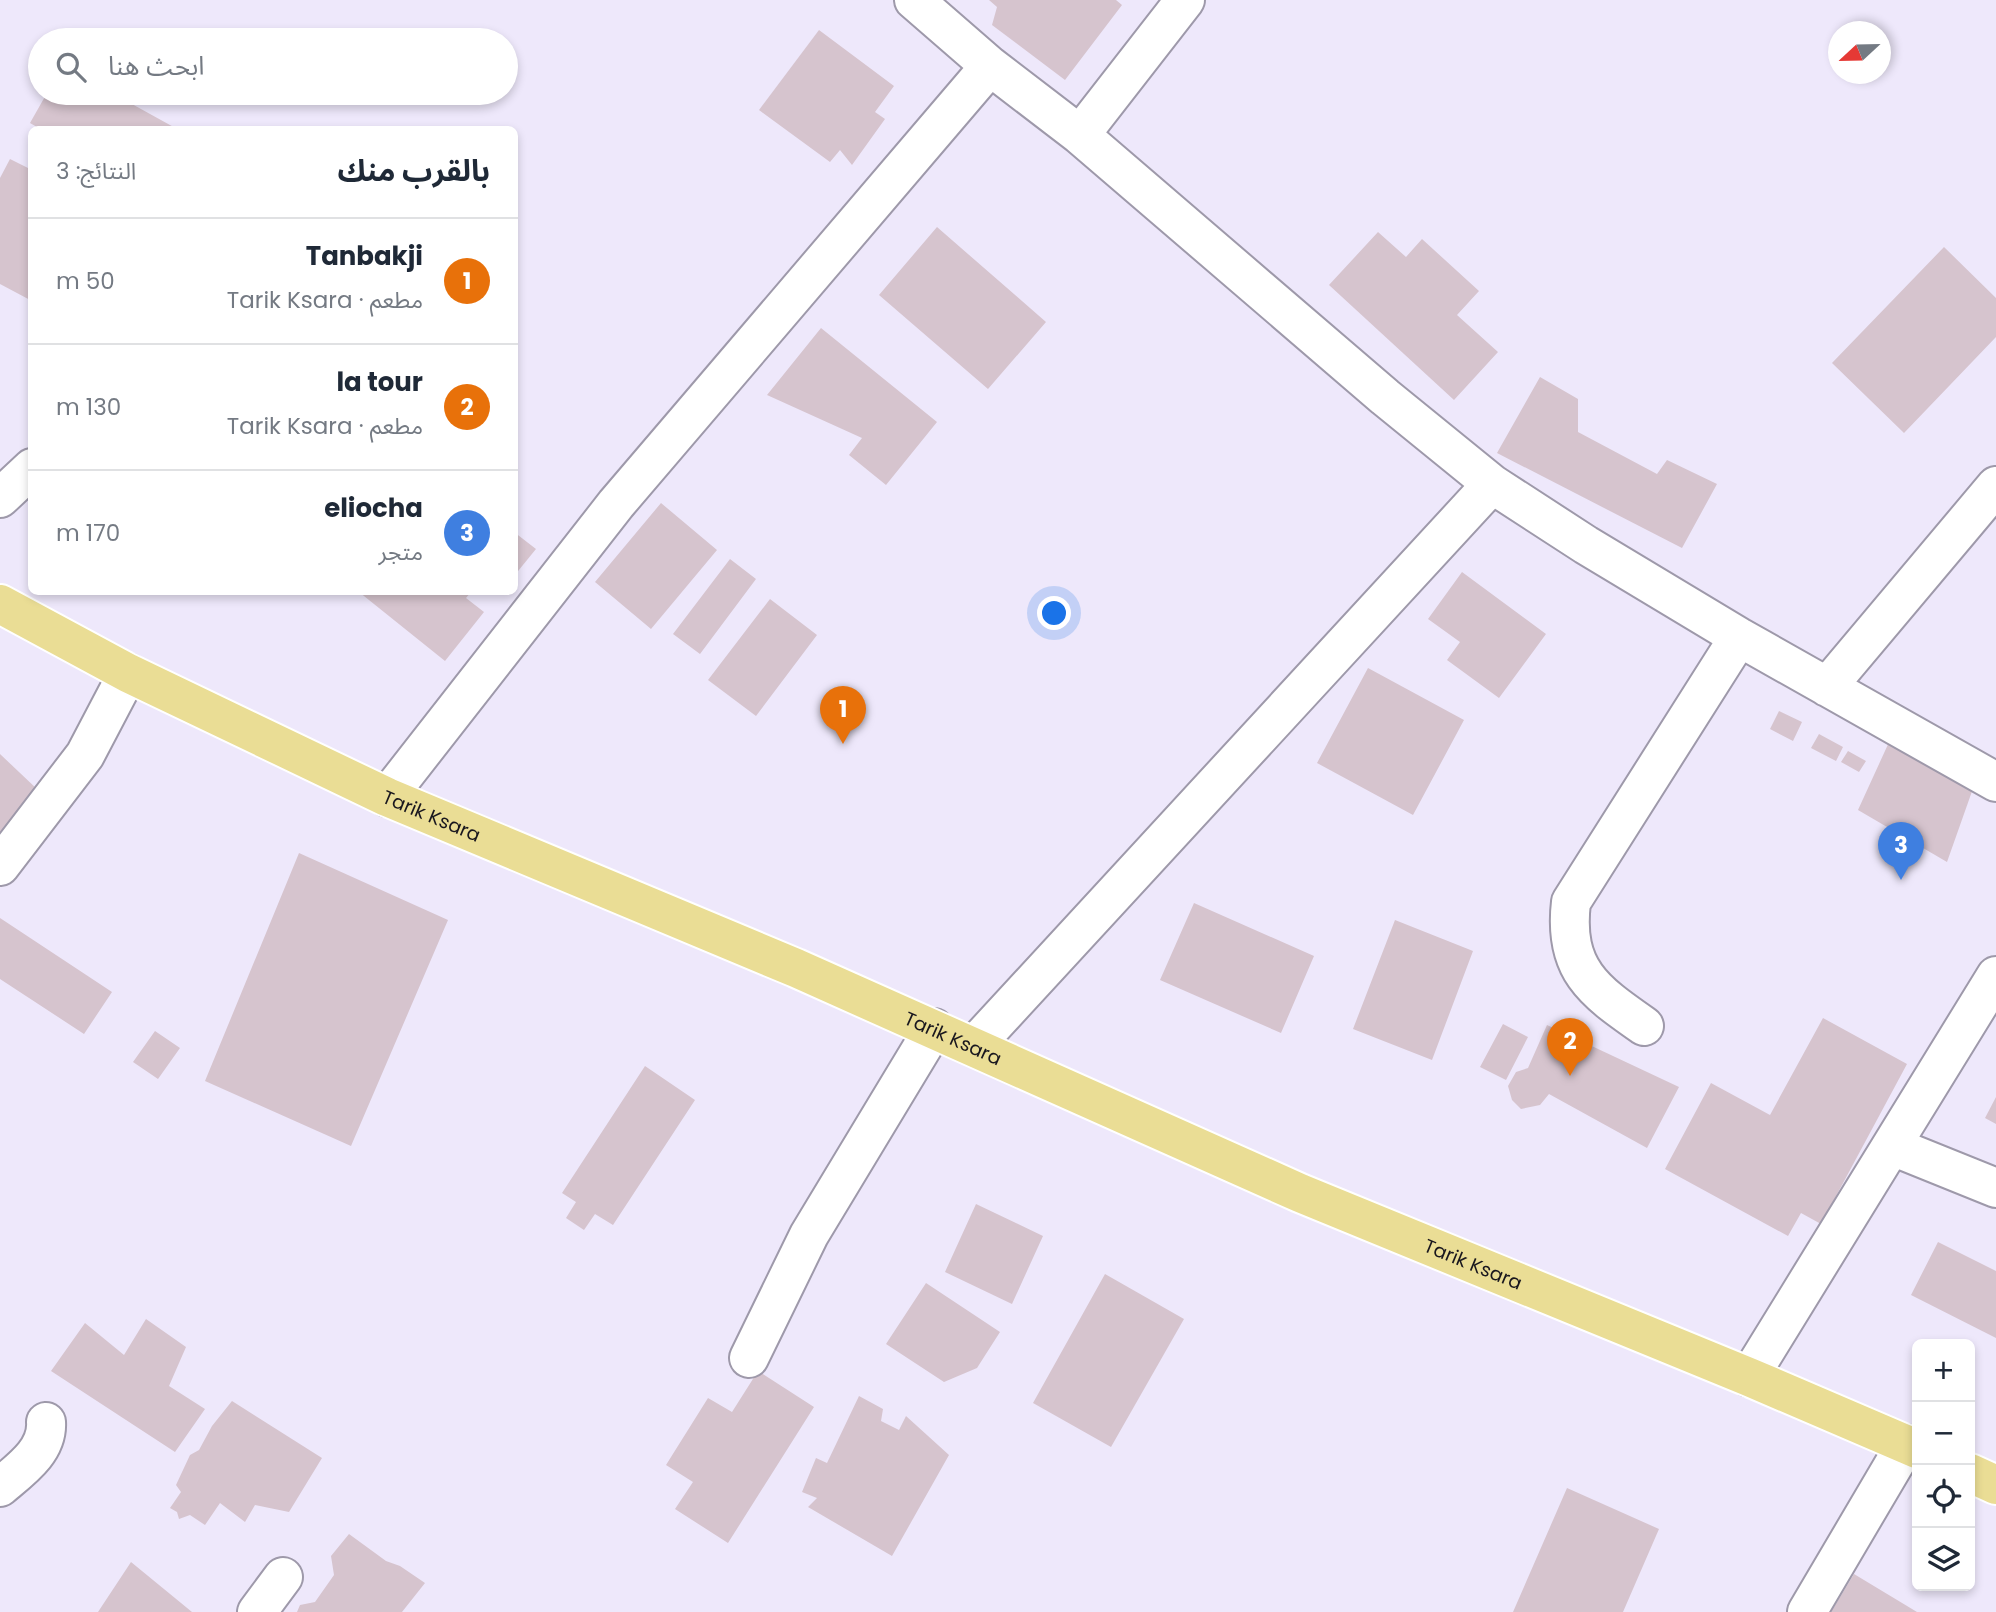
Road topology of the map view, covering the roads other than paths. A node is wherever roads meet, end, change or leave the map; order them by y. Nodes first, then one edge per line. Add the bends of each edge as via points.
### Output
1 (914, 0) edge
2 (1185, 0) edge
3 (990, 66) junction
4 (1080, 135) junction
5 (28, 472) edge
6 (1492, 484) junction
7 (1996, 486) edge
8 (0, 498) edge
9 (0, 604) edge
10 (1739, 637) junction
11 (128, 673) junction
12 (1827, 687) junction
13 (1996, 782) edge
14 (387, 797) junction
15 (0, 866) edge
16 (1996, 976) edge
17 (1644, 1026) dead end
18 (934, 1028) junction
19 (974, 1046) junction
20 (1892, 1146) junction
21 (1996, 1188) edge
22 (749, 1358) dead end
23 (1749, 1377) junction
24 (46, 1422) dead end
25 (1912, 1446) edge
26 (1975, 1475) edge
27 (1996, 1485) edge
28 (0, 1487) edge
29 (283, 1577) dead end
30 (257, 1612) edge
31 (1807, 1612) edge

1 - 3 street
2 - 4 street
3 - 4 street
3 - 14 street via 617,504
4 - 6 street
5 - 8 street
6 - 10 street
6 - 19 street
7 - 12 street
9 - 11 main road, Tarik Ksara
10 - 12 street
10 - 17 street via 1571,902 1573,951 1583,974 1603,997
11 - 14 main road, Tarik Ksara
11 - 15 street via 85,755
12 - 13 street
14 - 18 main road, Tarik Ksara
16 - 20 street
18 - 19 main road, Tarik Ksara
18 - 22 street via 809,1234
19 - 23 main road, Tarik Ksara via 1300,1193
20 - 21 street
20 - 23 street
23 - 25 main road, Tarik Ksara
24 - 28 street via 47,1433 30,1462
25 - 31 street
26 - 27 main road
29 - 30 street

